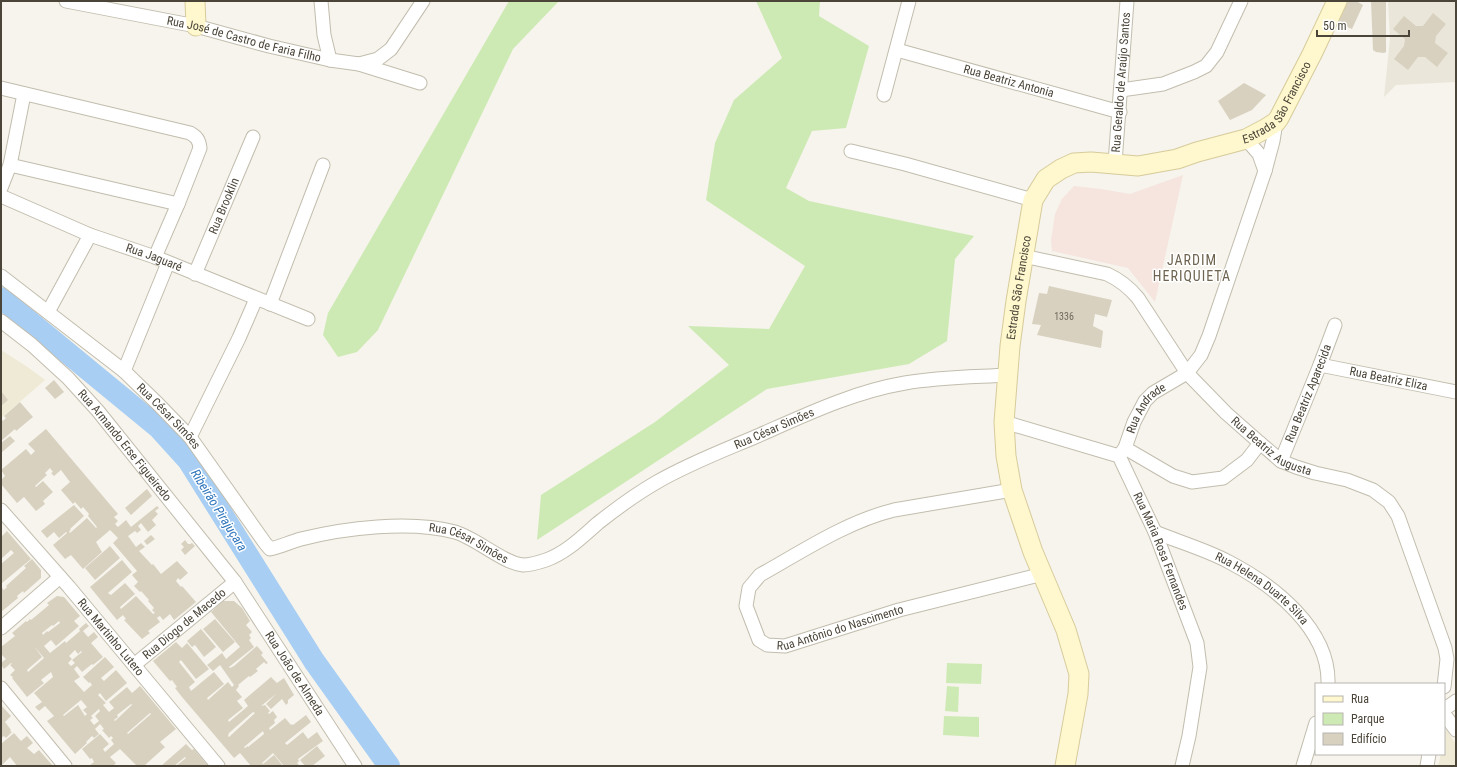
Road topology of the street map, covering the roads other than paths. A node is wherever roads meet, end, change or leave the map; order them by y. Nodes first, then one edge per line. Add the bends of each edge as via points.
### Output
1 (195, 1) edge
2 (321, 1) edge
3 (423, 1) edge
4 (909, 1) edge
5 (1127, 1) edge
6 (1241, 1) edge
7 (1337, 1) edge
8 (72, 2) edge
9 (196, 26) junction
10 (897, 50) junction
11 (330, 60) junction
12 (359, 64) junction
13 (420, 83) dead end
14 (1, 88) edge
15 (1121, 90) junction
16 (24, 94) junction
17 (884, 95) dead end
18 (1120, 112) junction
19 (1276, 122) junction
20 (253, 137) dead end
21 (1246, 139) junction
22 (851, 151) dead end
23 (1115, 163) junction
24 (10, 165) junction
25 (323, 165) dead end
26 (1265, 171) junction
27 (1, 188) edge
28 (1, 196) edge
29 (1033, 200) junction
30 (178, 204) junction
31 (90, 235) junction
32 (1023, 256) junction
33 (155, 257) junction
34 (168, 263) junction
35 (195, 274) junction
36 (1, 276) edge
37 (256, 299) junction
38 (270, 304) junction
39 (48, 312) junction
40 (308, 319) dead end
41 (1, 321) edge
42 (1335, 325) dead end
43 (1320, 365) junction
44 (124, 371) junction
45 (1187, 374) junction
46 (1008, 375) junction
47 (1456, 392) edge
48 (1004, 422) junction
49 (190, 437) junction
50 (1260, 443) junction
51 (1122, 452) junction
52 (1281, 460) junction
53 (1012, 490) junction
54 (1, 510) edge
55 (1155, 532) junction
56 (1043, 574) junction
57 (60, 577) junction
58 (235, 582) junction
59 (1, 628) edge
60 (1447, 659) junction
61 (134, 665) junction
62 (1456, 675) edge
63 (1328, 683) edge
64 (1444, 683) edge
65 (1, 688) edge
66 (1456, 701) edge
67 (1445, 707) edge
68 (1445, 715) edge
69 (1315, 726) edge
70 (1456, 730) edge
71 (1430, 755) edge
72 (66, 766) edge
73 (218, 766) edge
74 (354, 766) edge
75 (1065, 766) edge
76 (1182, 766) edge
77 (1303, 766) edge
78 (1427, 766) edge

1 - 9 main road
2 - 11 street via 324,35
3 - 12 street via 391,49 378,59
4 - 10 street
5 - 15 street, Rua Geraldo de Araújo Santos
6 - 15 street via 1217,52 1206,66 1163,84
7 - 19 main road, Estrada São Francisco
8 - 9 street, Rua José de Castro de Faria Filho
9 - 11 street, Rua José de Castro de Faria Filho
10 - 17 street
10 - 18 street, Rua Beatriz Antonia
11 - 12 street, Rua José de Castro de Faria Filho
12 - 13 street, Rua José de Castro de Faria Filho
14 - 16 street
15 - 18 street, Rua Geraldo de Araújo Santos
16 - 24 street
16 - 30 street via 196,136 200,148
18 - 23 street, Rua Geraldo de Araújo Santos
19 - 21 main road, Estrada São Francisco
19 - 26 street
20 - 35 street, Rua Brooklin
21 - 23 main road, Estrada São Francisco via 1177,159 1138,166
21 - 26 street via 1258,154
22 - 29 street
23 - 29 main road, Estrada São Francisco via 1074,163 1046,178
24 - 27 street
24 - 30 street
25 - 38 street
26 - 45 street via 1209,336 1201,355
28 - 31 street, Rua Jaguaré
29 - 32 main road, Estrada São Francisco
30 - 33 street
31 - 33 street, Rua Jaguaré
31 - 39 street
32 - 45 street, Rua Beatriz Augusta via 1107,274 1129,287
32 - 46 main road, Estrada São Francisco
33 - 34 street, Rua Jaguaré
34 - 35 street, Rua Jaguaré
34 - 44 street
35 - 37 street, Rua Jaguaré
36 - 39 street, Rua César Simões
37 - 38 street, Rua Jaguaré
37 - 49 street
38 - 40 street, Rua Jaguaré
39 - 44 street, Rua César Simões
41 - 58 street, Rua Armando Erse Figueiredo via 68,378 98,411
42 - 43 street, Rua Beatriz Aparecida
43 - 47 street, Rua Beatriz Eliza
43 - 52 street, Rua Beatriz Aparecida
44 - 49 street, Rua César Simões
45 - 50 street, Rua Beatriz Augusta
45 - 51 street, Rua Andrade via 1145,401
46 - 48 main road, Estrada São Francisco
46 - 49 street, Rua César Simões via 903,383 813,411 657,482 616,509 560,554 523,565 507,560 457,532 413,525 343,531 301,539 270,549
48 - 51 street
48 - 53 main road, Estrada São Francisco
50 - 51 street via 1247,460 1223,478 1192,482
50 - 52 street, Rua Beatriz Augusta
51 - 55 street, Rua Maria Rosa Fernandes
52 - 60 street, Rua Beatriz Augusta via 1315,473 1363,485 1389,502 1398,516 1412,552
53 - 56 main road, Estrada São Francisco
53 - 56 street, Rua Antônio do Nascimento via 875,514 760,575 749,588 746,606 759,640 767,645 786,646 899,610
54 - 57 street, Rua Martinho Lutero
55 - 63 street, Rua Helena Duarte Silva via 1228,561 1259,578 1287,602 1306,623 1319,643
55 - 76 street, Rua Maria Rosa Fernandes via 1197,643 1200,667
56 - 75 main road, Estrada São Francisco via 1066,630 1079,674 1078,694
57 - 59 street
57 - 61 street, Rua Martinho Lutero
58 - 61 street, Rua Diogo de Macedo
58 - 74 street, Rua João de Almeda
60 - 62 street
60 - 64 street, Rua Beatriz Augusta
61 - 73 street, Rua Martinho Lutero
65 - 72 street
66 - 67 street
68 - 70 street
69 - 77 street
71 - 78 street

